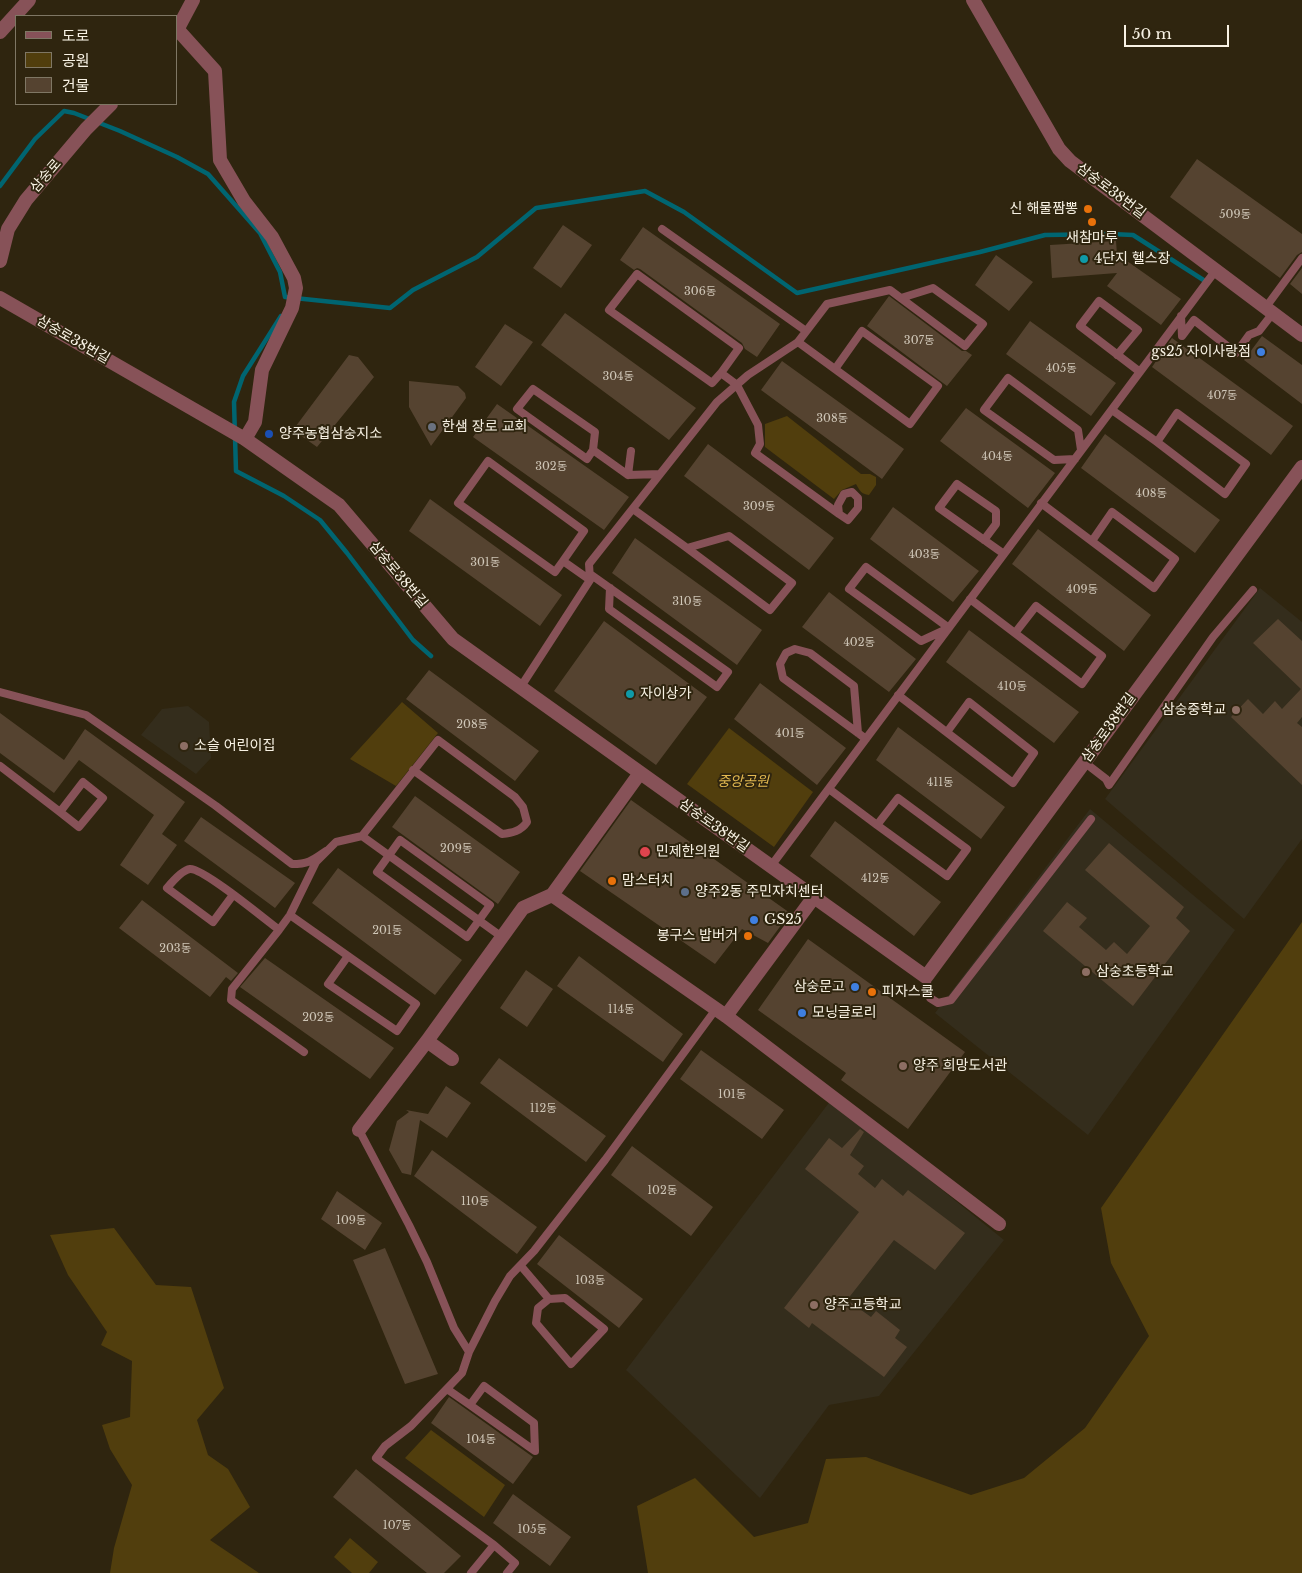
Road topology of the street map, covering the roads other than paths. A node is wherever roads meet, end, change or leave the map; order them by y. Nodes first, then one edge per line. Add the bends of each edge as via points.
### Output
1 (29, 0) edge
2 (193, 0) edge
3 (973, 0) edge
4 (15, 15) edge
5 (15, 15) edge
6 (178, 29) edge
7 (0, 32) edge
8 (178, 32) edge
9 (110, 105) edge
10 (662, 229) dead end
11 (1302, 258) edge
12 (0, 261) edge
13 (1216, 270) junction
14 (0, 298) edge
15 (901, 298) junction
16 (1269, 310) junction
17 (1181, 316) junction
18 (806, 331) junction
19 (1302, 334) edge
20 (798, 342) junction
21 (1117, 355) junction
22 (834, 369) junction
23 (1140, 372) junction
24 (721, 373) junction
25 (737, 385) junction
26 (1112, 410) junction
27 (243, 438) junction
28 (1157, 442) junction
29 (593, 450) junction
30 (1082, 450) junction
31 (631, 451) dead end
32 (1075, 459) junction
33 (1302, 467) edge
34 (660, 474) junction
35 (628, 475) junction
36 (1042, 504) junction
37 (632, 509) junction
38 (839, 514) dead end
39 (984, 540) junction
40 (1092, 541) junction
41 (687, 548) junction
42 (1004, 554) junction
43 (563, 561) junction
44 (590, 577) junction
45 (610, 588) junction
46 (1253, 590) dead end
47 (970, 599) junction
48 (948, 628) junction
49 (1015, 633) junction
50 (520, 688) junction
51 (0, 692) edge
52 (898, 695) junction
53 (947, 732) junction
54 (858, 733) junction
55 (866, 738) junction
56 (1084, 762) junction
57 (0, 766) edge
58 (413, 770) junction
59 (640, 773) junction
60 (829, 788) junction
61 (60, 812) dead end
62 (1091, 819) dead end
63 (877, 826) junction
64 (362, 836) junction
65 (326, 851) junction
66 (389, 856) junction
67 (771, 866) junction
68 (552, 895) junction
69 (233, 896) junction
70 (814, 897) junction
71 (290, 915) junction
72 (479, 920) junction
73 (279, 930) junction
74 (502, 937) junction
75 (348, 956) junction
76 (926, 977) junction
77 (721, 1012) junction
78 (427, 1041) junction
79 (304, 1052) dead end
80 (452, 1059) dead end
81 (359, 1130) joint
82 (999, 1224) dead end
83 (521, 1266) junction
84 (550, 1299) junction
85 (469, 1352) junction
86 (447, 1389) junction
87 (470, 1405) junction
88 (494, 1545) junction
89 (471, 1573) edge
90 (507, 1573) edge

1 - 5 street
2 - 6 street
3 - 13 street, 삼숭로38번길 via 1059,150
4 - 7 street
8 - 27 street via 215,71 220,160 244,202 272,237 296,288 262,370 255,422
9 - 12 street, 삼숭로 via 26,200 8,229
10 - 18 lane
11 - 16 lane
13 - 16 street, 삼숭로38번길
13 - 17 lane
14 - 27 street, 삼숭로38번길
15 - 15 lane via 966,346 983,324 933,288
15 - 18 lane via 890,290 827,304
16 - 17 lane via 1259,331 1249,335 1236,353 1194,320 1182,336
16 - 19 street, 삼숭로38번길
17 - 23 lane
18 - 20 lane
20 - 22 lane
20 - 25 lane
21 - 21 lane via 1080,326 1100,300 1138,330
21 - 23 lane
22 - 22 lane via 862,331 938,386 910,424
23 - 26 lane
24 - 24 lane via 739,348 637,274 609,310 712,383
24 - 25 lane
25 - 34 lane via 717,402
25 - 38 lane via 758,426 760,444 755,453
26 - 28 lane
26 - 30 lane
27 - 50 street, 삼숭로38번길 via 339,505 453,640
28 - 28 lane via 1177,413 1246,464 1225,494
29 - 29 lane via 595,432 534,389 517,409 587,459
29 - 35 lane
30 - 32 lane
30 - 32 lane via 1078,430 1008,378 984,410 1054,460
31 - 35 lane
32 - 36 lane
33 - 56 street, 삼숭로38번길
34 - 35 lane
34 - 37 lane
36 - 40 lane
36 - 42 lane
37 - 41 lane
37 - 44 lane via 589,564
39 - 39 lane via 939,508 957,484 996,512 996,524
39 - 42 lane
40 - 40 lane via 1154,588 1174,559 1112,512
41 - 41 lane via 729,536 792,583 770,610
42 - 47 lane
43 - 43 lane via 584,531 488,461 458,503 556,572
43 - 44 lane
44 - 45 lane
44 - 50 lane
45 - 45 lane via 728,672 718,687 609,610
46 - 56 lane via 1213,637 1109,785
47 - 48 lane
47 - 49 lane
48 - 48 lane via 866,566 849,589 921,641
48 - 52 lane
49 - 49 lane via 1082,684 1102,656 1036,606
50 - 59 street, 삼숭로38번길
51 - 65 lane via 86,714 292,864 312,861
52 - 53 lane
52 - 55 lane
53 - 53 lane via 1012,783 1034,753 970,702
54 - 54 lane via 783,678 780,664 786,653 795,649 810,653 854,686
54 - 55 lane
55 - 60 lane
56 - 76 street, 삼숭로38번길
57 - 61 lane via 60,812 83,782 103,798 79,827
58 - 58 lane via 438,740 514,797 523,808 526,822 523,828 502,834
58 - 64 lane
59 - 67 street, 삼숭로38번길
59 - 68 street
60 - 63 lane
60 - 67 lane
62 - 76 lane via 952,1000 938,1003 930,998
63 - 63 lane via 898,798 967,849 946,876
64 - 65 lane via 336,842
64 - 66 lane
65 - 71 lane via 316,862
66 - 72 lane
66 - 72 lane via 400,840 490,905
66 - 72 lane via 377,872 467,937
67 - 70 street, 삼숭로38번길
68 - 74 street via 523,908
68 - 77 street
69 - 69 lane via 200,871 191,869 178,876 167,888 213,922
69 - 73 lane
70 - 76 street, 삼숭로38번길
70 - 77 street
71 - 73 lane
71 - 75 lane
72 - 74 lane
73 - 79 lane via 232,989 232,1000
74 - 78 street
75 - 75 lane via 416,1004 396,1031 328,984
77 - 82 street
77 - 83 lane
78 - 80 street
78 - 81 street
81 - 85 lane via 427,1262 454,1328
83 - 84 lane
83 - 85 lane via 500,1292
84 - 84 lane via 566,1298 604,1329 571,1364 536,1323 538,1308
85 - 86 lane via 462,1373
86 - 87 lane
86 - 88 lane via 376,1458
87 - 87 lane via 484,1386 534,1423 536,1451
88 - 89 lane
88 - 90 lane via 515,1563

